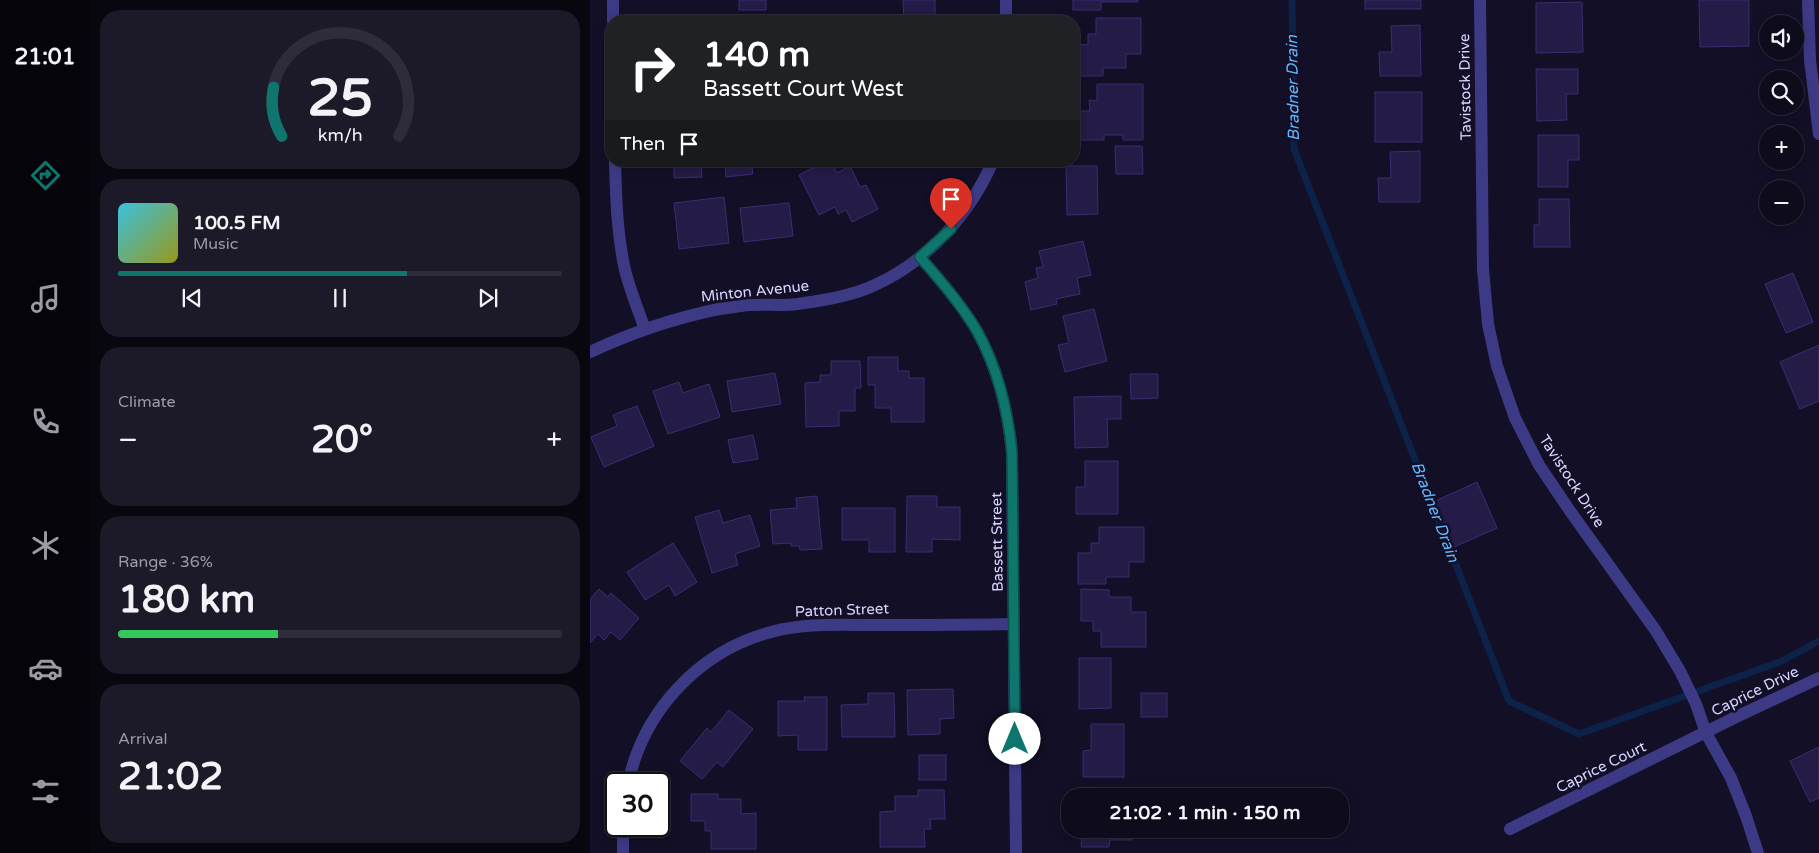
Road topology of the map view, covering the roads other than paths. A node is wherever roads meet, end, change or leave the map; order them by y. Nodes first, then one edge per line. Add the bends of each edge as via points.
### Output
1 (613, 0) edge
2 (1006, 0) edge
3 (1480, 0) edge
4 (1808, 0) edge
5 (613, 15) edge
6 (1006, 15) edge
7 (1819, 134) edge
8 (615, 167) edge
9 (990, 167) edge
10 (920, 257) junction
11 (644, 329) junction
12 (590, 352) edge
13 (1014, 624) junction
14 (1819, 678) edge
15 (1706, 733) junction
16 (632, 772) edge
17 (1510, 829) dead end
18 (623, 837) edge
19 (623, 853) edge
20 (1016, 853) edge
21 (1758, 853) edge

1 - 5 street
2 - 6 street
3 - 15 street, Tavistock Drive via 1483,269 1488,324 1497,366 1515,418 1539,465 1656,631 1680,671
4 - 7 street via 1810,60
8 - 11 street via 620,241
9 - 10 street, Minton Avenue via 975,198 951,229
10 - 11 street, Minton Avenue via 875,285 843,296 796,304 720,309
10 - 13 street, Bassett Street via 976,331 994,367 1005,400 1012,453
11 - 12 street, Minton Avenue
13 - 16 street, Patton Street via 816,625 771,632 735,644 701,665 674,691 648,729
13 - 20 street, Bassett Street
14 - 15 street, Caprice Drive
15 - 17 street, Caprice Court
15 - 21 street, Tavistock Drive via 1731,778
18 - 19 street

